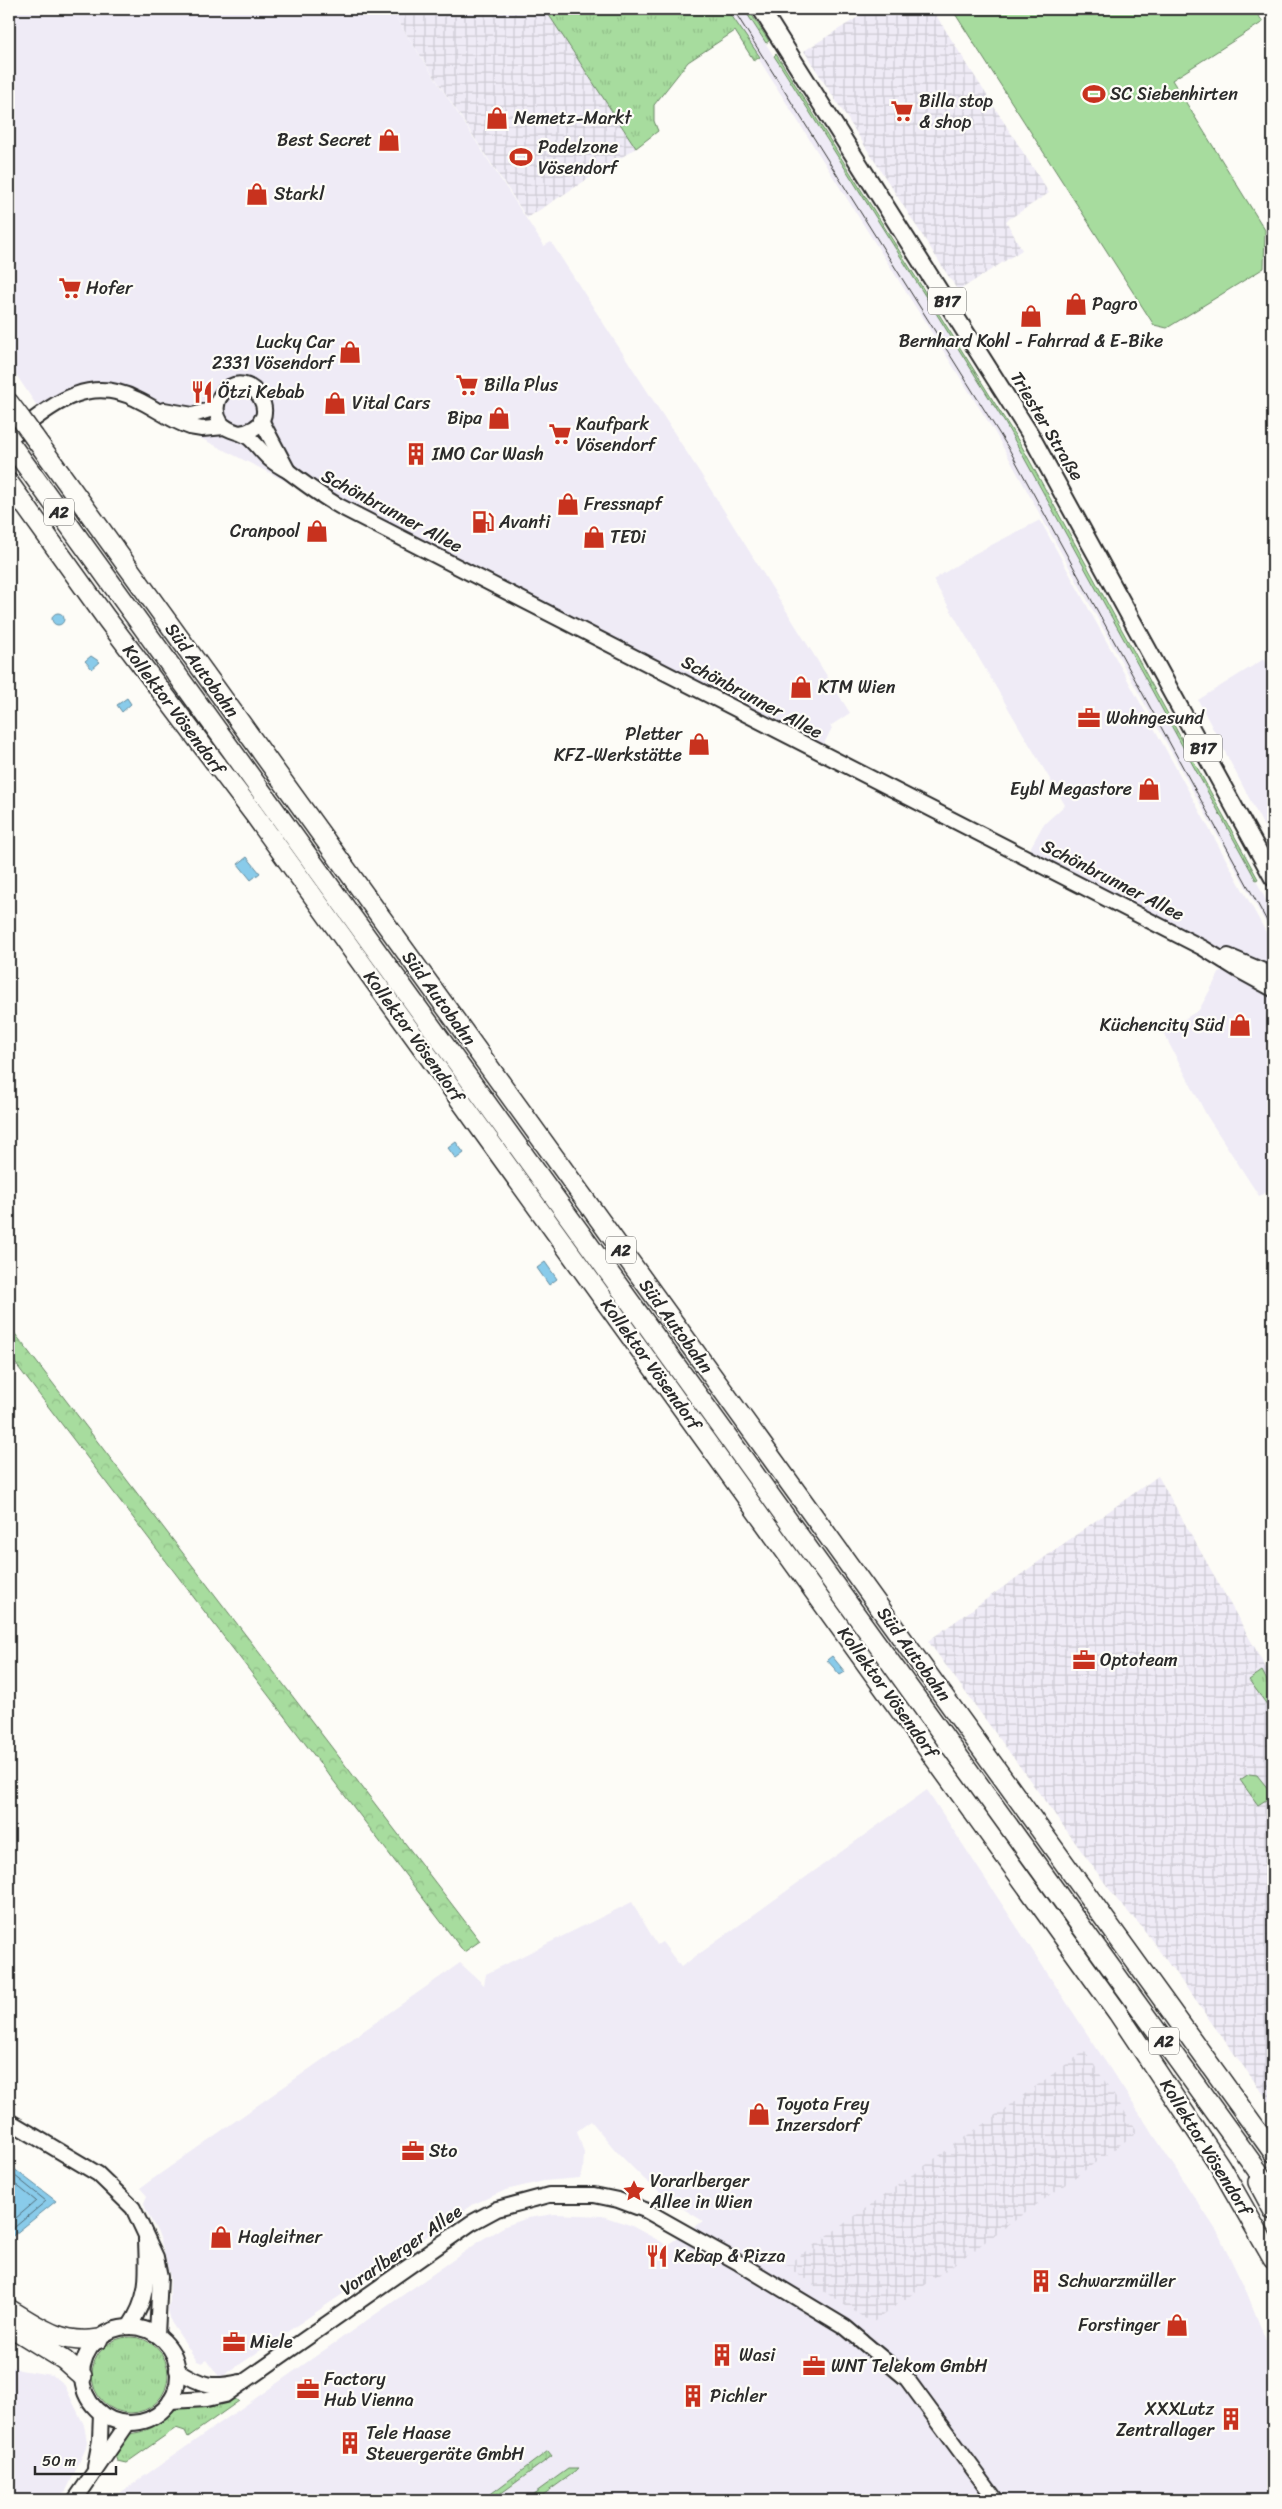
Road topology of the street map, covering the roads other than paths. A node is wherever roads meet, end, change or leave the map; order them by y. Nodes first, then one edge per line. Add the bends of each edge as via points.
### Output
1 (761, 9) edge
2 (9, 403) edge
3 (216, 408) junction
4 (158, 409) junction
5 (261, 420) junction
6 (225, 427) junction
7 (240, 433) junction
8 (11, 444) edge
9 (288, 471) junction
10 (9, 483) edge
11 (1273, 878) edge
12 (1203, 948) junction
13 (1273, 975) edge
14 (1273, 989) edge
15 (9, 2121) edge
16 (1236, 2141) junction
17 (1273, 2152) edge
18 (1273, 2192) edge
19 (1273, 2210) edge
20 (146, 2236) junction
21 (1273, 2259) edge
22 (9, 2309) edge
23 (9, 2326) edge
24 (128, 2327) junction
25 (157, 2335) junction
26 (98, 2339) junction
27 (178, 2370) junction
28 (82, 2376) junction
29 (246, 2381) junction
30 (170, 2401) junction
31 (101, 2413) junction
32 (128, 2423) junction
33 (95, 2470) junction
34 (74, 2500) edge
35 (996, 2500) edge

1 - 11 main road, Triester Straße / B17 via 1030,434
2 - 17 highway, Süd Autobahn / A2, bridge
3 - 4 main road, Schönbrunner Allee via 193,415
3 - 5 main road, Schönbrunner Allee via 224,391 234,385 246,386 261,398 264,407
3 - 6 main road
4 - 6 main road, Schönbrunner Allee via 190,427
4 - 8 main road, Schönbrunner Allee via 112,391 76,393 63,399
5 - 7 main road via 254,428
5 - 9 main road, Schönbrunner Allee
6 - 7 main road, Schönbrunner Allee
7 - 9 main road, Schönbrunner Allee
8 - 16 highway, Süd Autobahn / A2
9 - 12 main road, Schönbrunner Allee via 308,488 339,506
10 - 21 highway, Kollektor Vösendorf via 288,862 1118,2013 1220,2166
12 - 13 main road
12 - 14 main road
15 - 20 main road via 90,2169 127,2201 138,2215
16 - 18 highway
16 - 19 highway, A2
20 - 24 main road via 144,2298
20 - 25 main road via 156,2257 160,2277
22 - 26 highway via 65,2339 82,2342
23 - 28 highway via 64,2360
24 - 25 main road
24 - 26 main road via 113,2330
25 - 27 main road via 168,2346
26 - 28 main road via 84,2361
27 - 29 main road, Vorarlberger Allee via 196,2382 214,2387
27 - 30 main road via 176,2389
28 - 31 main road via 91,2404
29 - 30 main road, Vorarlberger Allee via 225,2395
29 - 35 main road, Vorarlberger Allee via 471,2223 497,2209 549,2195 594,2196 645,2210 844,2327 907,2379
30 - 32 main road via 159,2413
31 - 32 main road
31 - 33 main road
32 - 33 main road
33 - 34 main road

